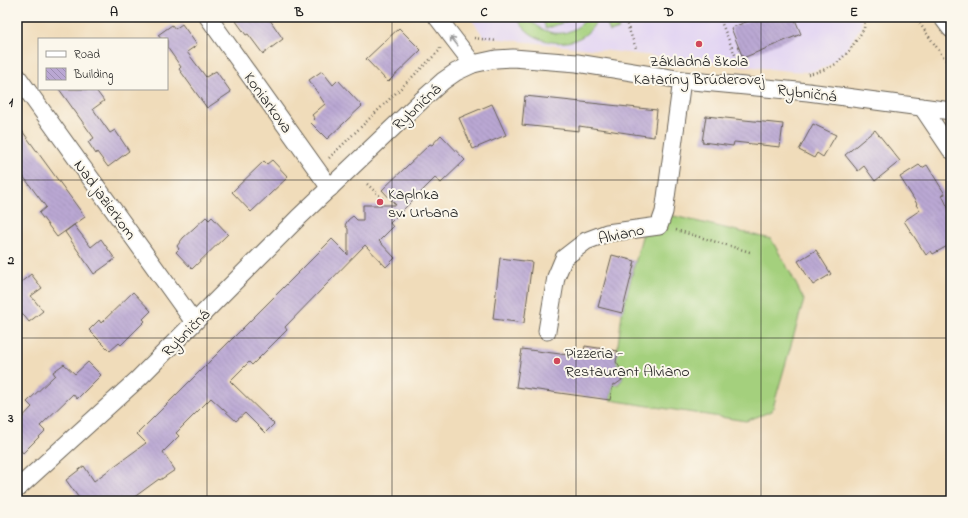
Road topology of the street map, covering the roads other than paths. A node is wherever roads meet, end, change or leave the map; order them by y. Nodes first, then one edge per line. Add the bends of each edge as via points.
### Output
1 (208, 17) edge
2 (437, 17) edge
3 (942, 17) edge
4 (951, 29) edge
5 (473, 64) junction
6 (17, 76) edge
7 (682, 80) junction
8 (922, 107) junction
9 (951, 111) edge
10 (951, 150) edge
11 (330, 188) junction
12 (194, 322) junction
13 (547, 331) dead end
14 (17, 488) edge

1 - 11 street, Koniarkova
5 -> 2 street
3 - 4 street
5 - 7 street, Rybničná via 496,59 530,59 577,63
5 - 11 street, Rybničná via 443,81
6 - 12 street, Nad jazierkom
7 - 8 street, Rybničná via 742,74 808,92
7 - 13 street, Alviano via 664,212 659,226 607,233 586,241 564,258 556,278
8 - 9 street, Rybničná
8 - 10 street
11 - 12 street, Rybničná
12 - 14 street, Rybničná via 138,379

